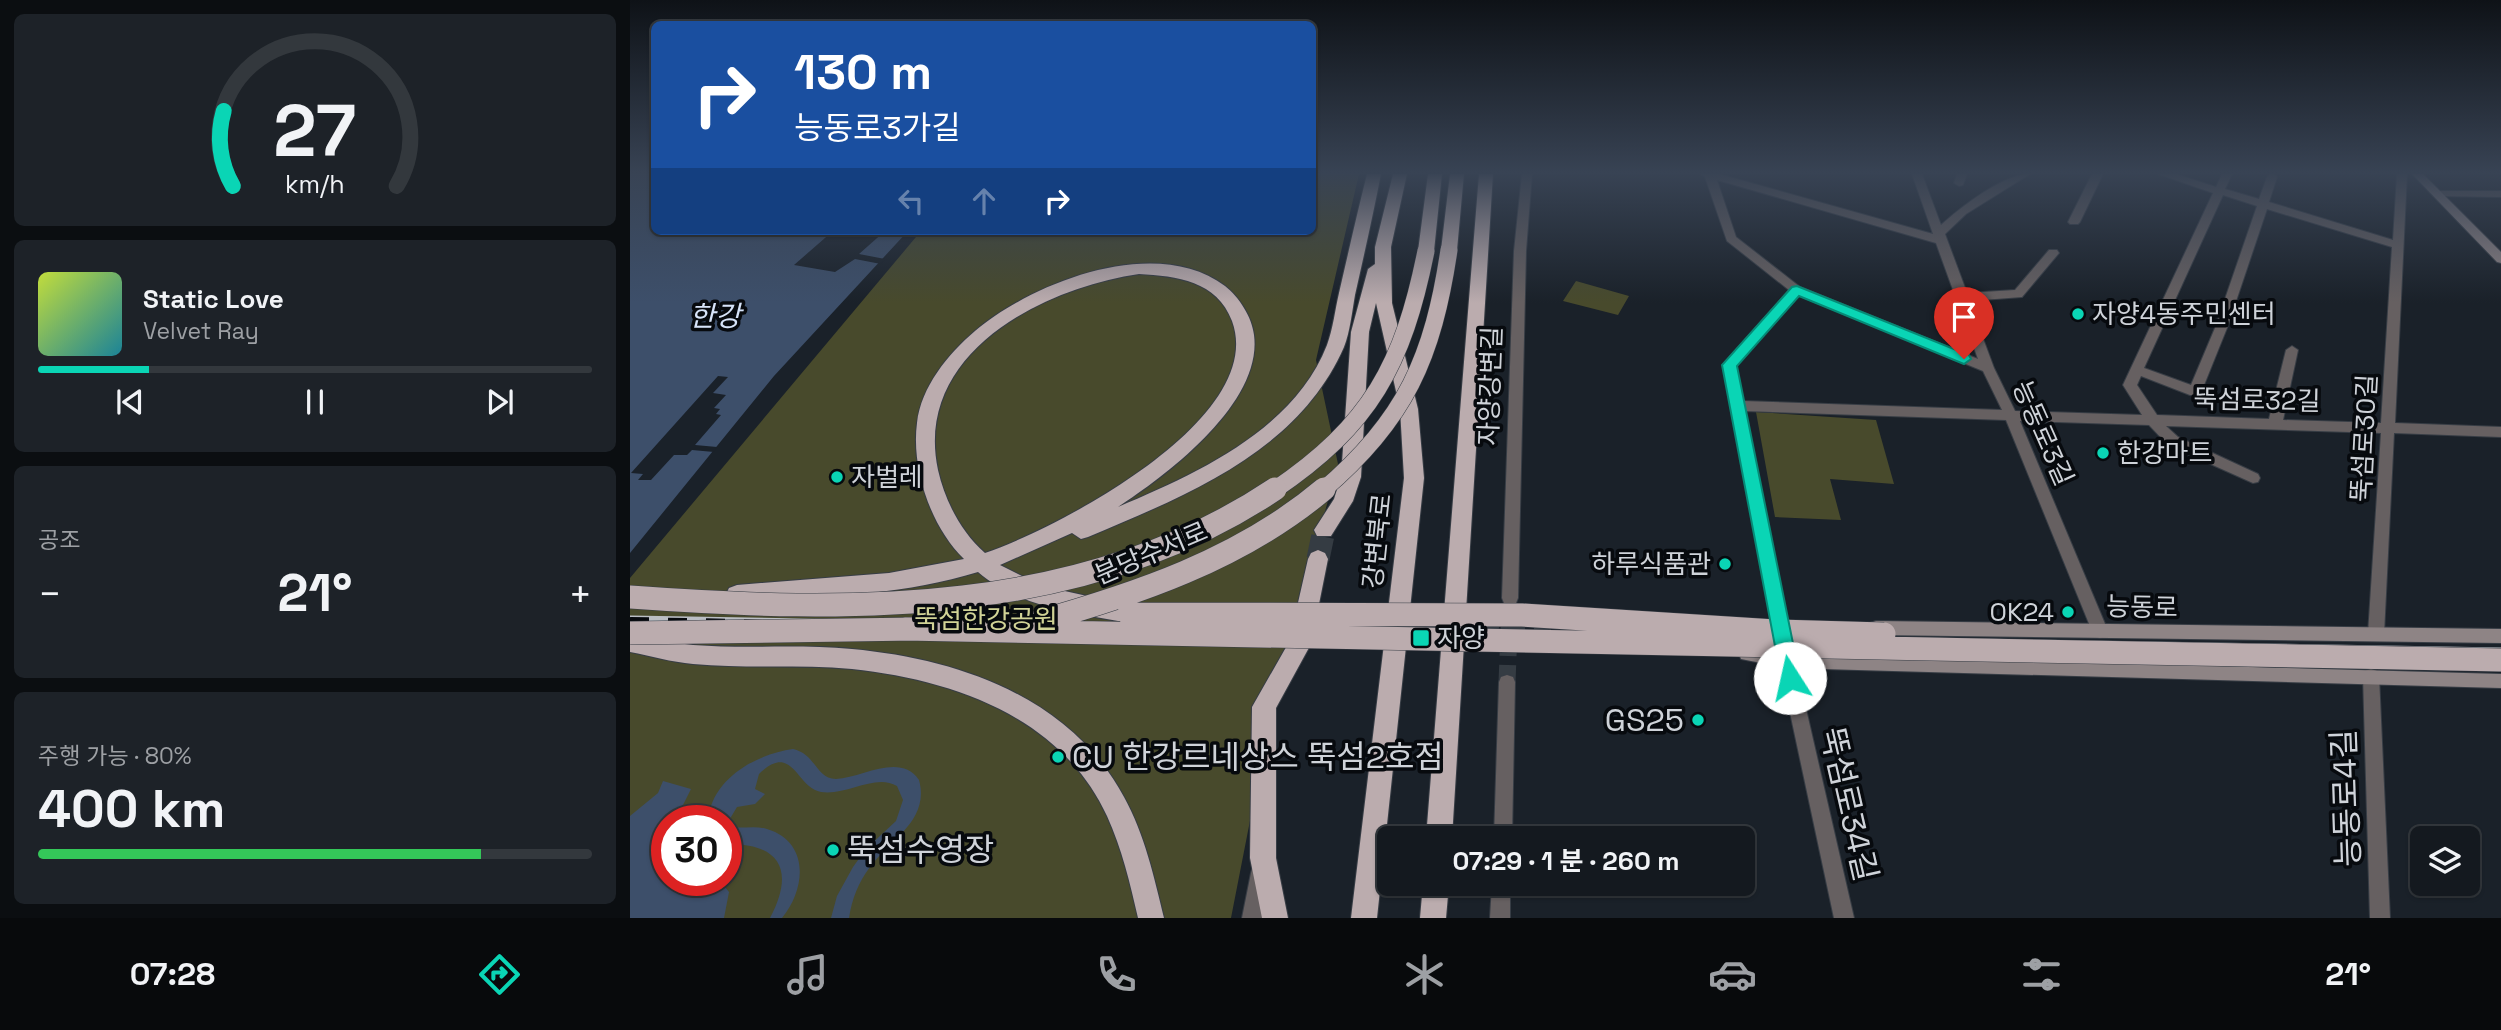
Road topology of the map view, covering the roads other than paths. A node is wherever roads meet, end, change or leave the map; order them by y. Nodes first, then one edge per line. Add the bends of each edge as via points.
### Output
1 (1364, 217) edge
2 (1390, 217) edge
3 (1430, 217) edge
4 (1452, 217) edge
5 (1483, 217) edge
6 (1523, 217) edge
7 (1723, 217) edge
8 (1864, 217) edge
9 (1932, 217) edge
10 (1958, 217) edge
11 (2077, 217) edge
12 (2207, 217) edge
13 (2257, 217) edge
14 (2306, 217) edge
15 (2400, 217) edge
16 (2459, 217) edge
17 (1389, 220) junction
18 (2074, 222) dead end
19 (1939, 237) junction
20 (2398, 245) junction
21 (2053, 253) dead end
22 (2501, 259) edge
23 (1797, 290) junction
24 (1963, 297) junction
25 (2292, 350) dead end
26 (1988, 369) junction
27 (2137, 370) junction
28 (1737, 406) junction
29 (2012, 418) junction
30 (2154, 422) junction
31 (2274, 424) junction
32 (2387, 429) junction
33 (2501, 432) edge
34 (2253, 478) dead end
35 (1324, 530) tunnel mouth
36 (1020, 548) junction
37 (1318, 559) tunnel mouth
38 (630, 597) edge
39 (1510, 598) tunnel mouth
40 (1782, 627) junction
41 (905, 629) junction
42 (1700, 631) dead end
43 (2100, 631) junction
44 (630, 633) edge
45 (2375, 634) junction
46 (2501, 636) edge
47 (630, 642) edge
48 (2501, 648) edge
49 (1703, 651) dead end
50 (2501, 660) edge
51 (1787, 661) junction
52 (2371, 676) junction
53 (2501, 681) edge
54 (1511, 682) tunnel mouth
55 (1440, 826) edge
56 (1503, 826) edge
57 (1263, 858) junction
58 (1435, 896) edge
59 (1501, 896) edge
60 (1151, 918) edge
61 (1252, 918) edge
62 (1275, 918) edge
63 (1364, 918) edge
64 (1433, 918) edge
65 (1500, 918) edge
66 (1844, 918) edge
67 (2380, 918) edge

1 - 36 highway via 1336,345 1325,372 1290,414 1244,452 1211,471 1090,527
2 - 17 highway, 강변북로
3 - 38 highway, 분당수서로, bridge via 1407,332 1386,379 1368,405 1333,443 1281,486 1177,544 1061,583 966,600 717,604
4 - 41 highway, 분당수서로, bridge via 1432,341 1402,403 1354,461 1294,511 1220,556 1092,608 1027,625
5 - 55 highway
6 - 39 street, 자양강변길
7 - 23 street via 1731,239
8 - 19 street
9 - 19 street, 능동로3길
10 - 19 street
11 - 18 street
12 - 27 street
13 - 27 street via 2195,392
14 - 20 street
15 - 20 street, 뚝섬로30길
16 - 22 main road
17 - 35 highway via 1360,332 1351,477 1343,501
17 - 63 highway, 강변북로 via 1383,247 1384,303 1409,409 1414,478
19 - 24 street, 능동로3길
20 - 32 street, 뚝섬로30길
21 - 24 street via 2018,294
23 - 26 street
23 - 28 street, 뚝섬로34길 via 1729,365
24 - 26 street, 능동로3길
25 - 31 street
26 - 29 street, 능동로3길
27 - 30 street via 2130,385
28 - 29 street, 뚝섬로32길
28 - 40 street, 뚝섬로34길
29 - 30 street, 뚝섬로32길
29 - 43 street, 능동로3길
30 - 31 street, 뚝섬로32길
30 - 34 street via 2173,442
31 - 32 street, 뚝섬로32길
32 - 33 street, 뚝섬로32길
32 - 45 street, 뚝섬로30길
36 - 38 highway, bridge via 940,574 876,583 732,595
36 - 48 highway, bridge via 1140,484 1197,434 1239,373 1246,344 1239,313 1219,289 1190,275 1150,269 1099,275 1035,300 981,335 947,371 928,410 925,432 931,480 950,525 981,562 1026,592 1129,614 1522,615 1775,631
37 - 57 highway via 1300,644 1264,707
40 - 42 main road, 능동로
40 - 43 main road, 능동로
40 - 51 street, 뚝섬로34길
41 - 44 highway, 분당수서로, bridge
41 - 50 highway, bridge
43 - 45 main road, 능동로
45 - 46 main road, 능동로
47 - 60 highway via 695,655 816,657 900,665 977,683 1011,699 1076,748 1101,784 1135,850
49 - 51 main road
51 - 52 main road
51 - 66 street, 뚝섬로34길
52 - 53 main road
52 - 67 street, 능동로4길
54 - 56 street
57 - 61 street
57 - 62 highway
58 - 64 highway
59 - 65 street

